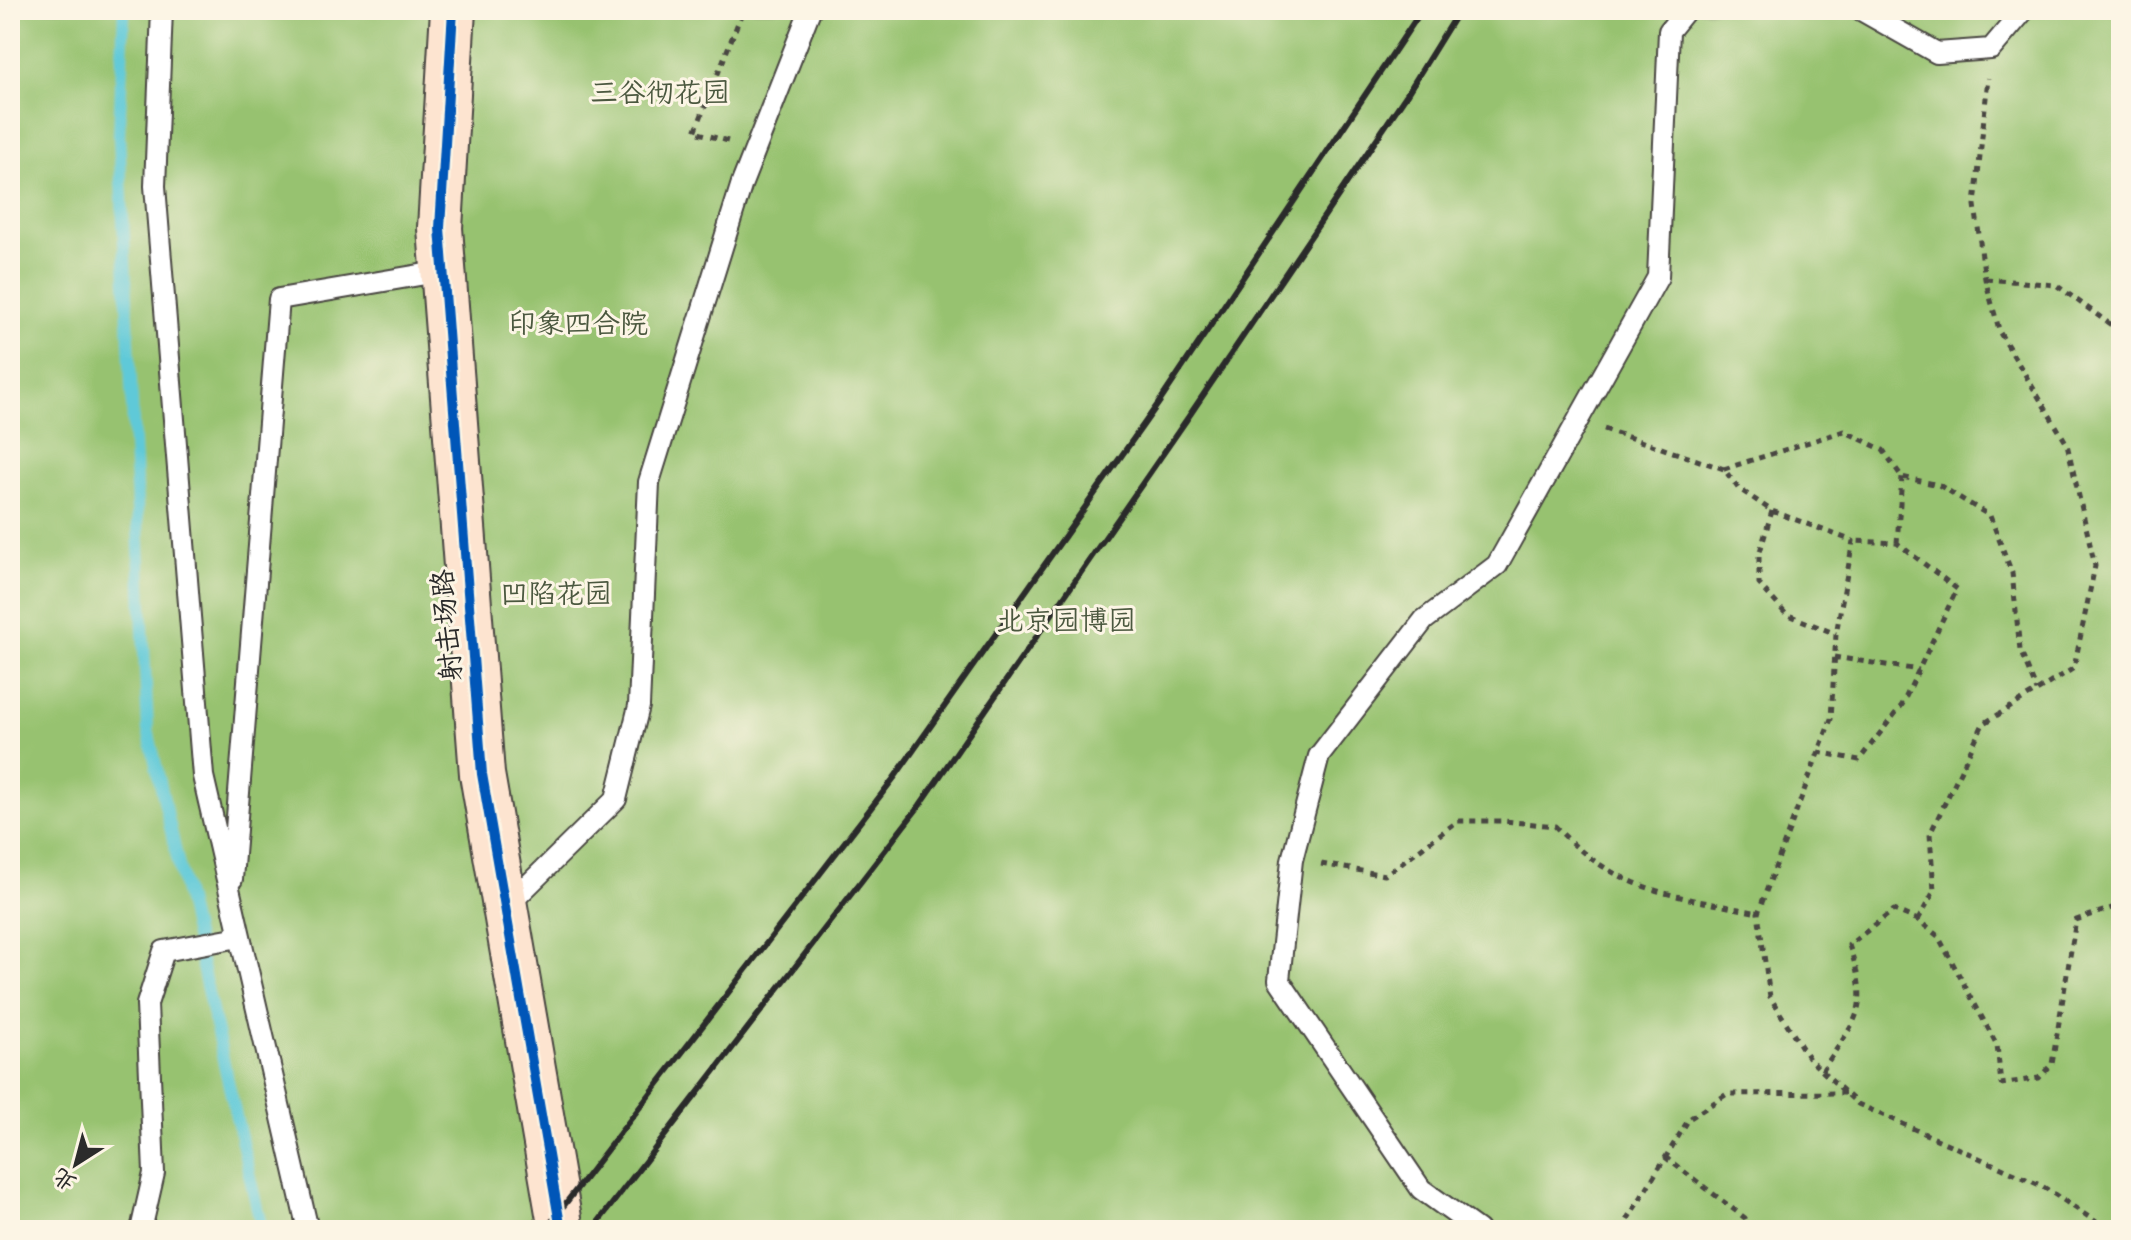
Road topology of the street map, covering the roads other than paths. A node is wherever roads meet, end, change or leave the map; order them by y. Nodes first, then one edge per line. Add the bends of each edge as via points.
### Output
1 (162, 10) edge
2 (453, 10) edge
3 (810, 10) edge
4 (1686, 10) edge
5 (1861, 10) edge
6 (2024, 10) edge
7 (443, 271) junction
8 (231, 900) junction
9 (507, 906) junction
10 (239, 937) junction
11 (141, 1230) edge
12 (308, 1230) edge
13 (561, 1230) edge
14 (1478, 1230) edge

1 - 8 lane via 155,186 203,776
2 - 7 street, 射击场路 via 440,228
3 - 9 lane via 756,149 649,482 639,706 616,799
4 - 14 lane via 1669,31 1658,277 1497,565 1424,620 1319,756 1292,860 1279,980 1421,1189
5 - 6 lane via 1937,53 1991,49
7 - 8 lane via 279,299
7 - 9 street, 射击场路 via 482,774
8 - 10 lane
9 - 13 street, 射击场路
10 - 11 lane via 164,951 147,1004 154,1173
10 - 12 lane

